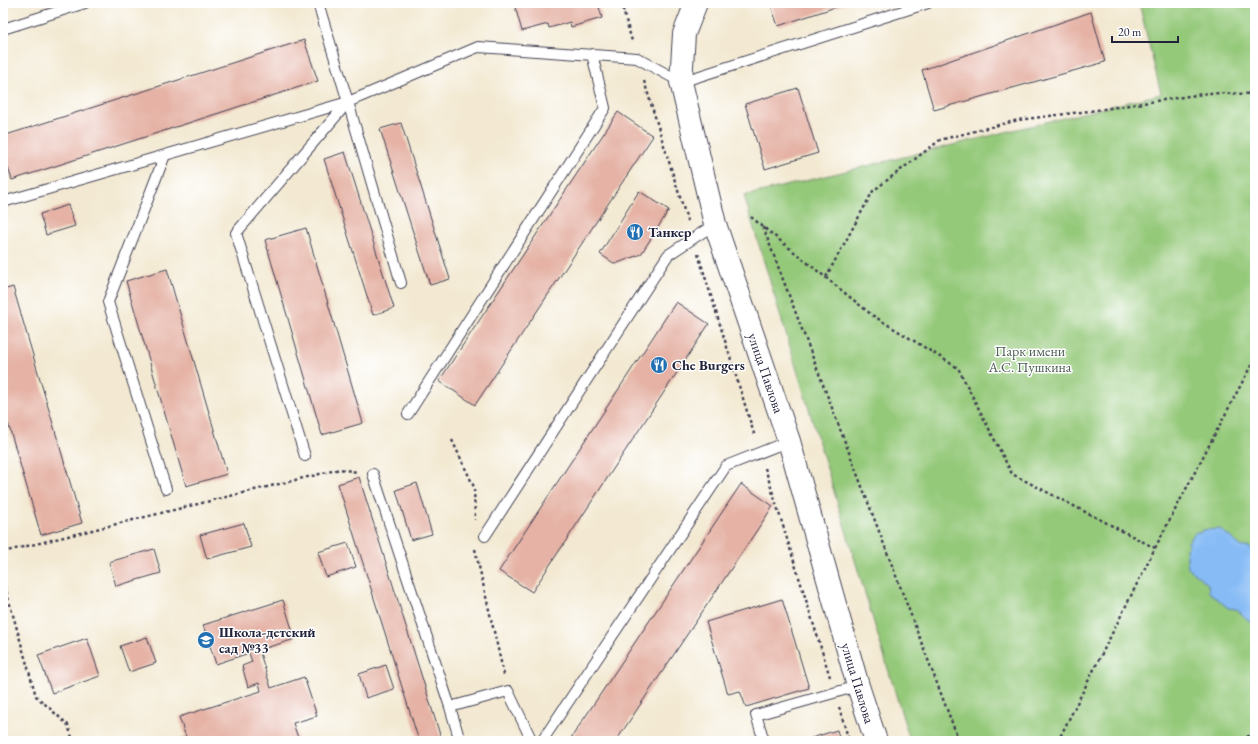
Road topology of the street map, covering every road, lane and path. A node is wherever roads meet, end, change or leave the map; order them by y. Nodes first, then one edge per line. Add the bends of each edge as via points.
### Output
1 (85, 3) edge
2 (318, 3) edge
3 (621, 3) edge
4 (696, 3) edge
5 (928, 3) edge
6 (3, 29) edge
7 (592, 54) junction
8 (637, 58) junction
9 (681, 82) junction
10 (1255, 94) edge
11 (348, 102) junction
12 (165, 155) junction
13 (3, 202) edge
14 (751, 217) dead end
15 (715, 224) junction
16 (763, 226) junction
17 (693, 239) junction
18 (826, 277) junction
19 (401, 283) dead end
20 (1255, 358) edge
21 (408, 414) dead end
22 (452, 440) dead end
23 (789, 441) junction
24 (760, 452) junction
25 (305, 456) dead end
26 (373, 474) joint
27 (166, 489) dead end
28 (475, 526) dead end
29 (485, 536) dead end
30 (475, 541) dead end
31 (1155, 548) junction
32 (3, 552) edge
33 (3, 580) edge
34 (858, 686) junction
35 (508, 691) junction
36 (834, 693) junction
37 (450, 707) junction
38 (1255, 731) edge
39 (73, 741) edge
40 (460, 741) edge
41 (532, 741) edge
42 (542, 741) edge
43 (764, 741) edge
44 (849, 741) edge
45 (876, 741) edge
46 (959, 741) edge
47 (1058, 741) edge
48 (1242, 741) edge

1 - 6 lane
2 - 11 lane
3 - 8 path
4 - 9 street, улица Павлова via 684,34
5 - 9 lane
7 - 8 lane
7 - 11 lane via 478,47
7 - 21 lane via 606,108
8 - 9 lane
8 - 17 path
9 - 15 street, улица Павлова
10 - 18 path via 1209,93 1018,120 940,140 873,191
11 - 12 lane
11 - 19 lane
11 - 25 lane via 236,233
12 - 13 lane
12 - 27 lane via 108,302
14 - 16 path
15 - 17 lane
15 - 23 street, улица Павлова
16 - 18 path
16 - 46 path
17 - 24 path
17 - 29 lane via 668,255
18 - 31 path via 872,315 958,368 1012,474
20 - 31 path
22 - 28 path via 474,487
23 - 24 lane
23 - 34 street, улица Павлова
24 - 36 path
24 - 42 lane via 726,466
26 - 32 path via 340,469
26 - 37 lane
30 - 35 path
31 - 47 path
33 - 39 path via 36,696 68,726
34 - 36 lane
34 - 45 street, улица Павлова
35 - 37 lane
35 - 41 lane
36 - 43 lane via 756,715
36 - 44 path
37 - 40 lane
38 - 48 path

